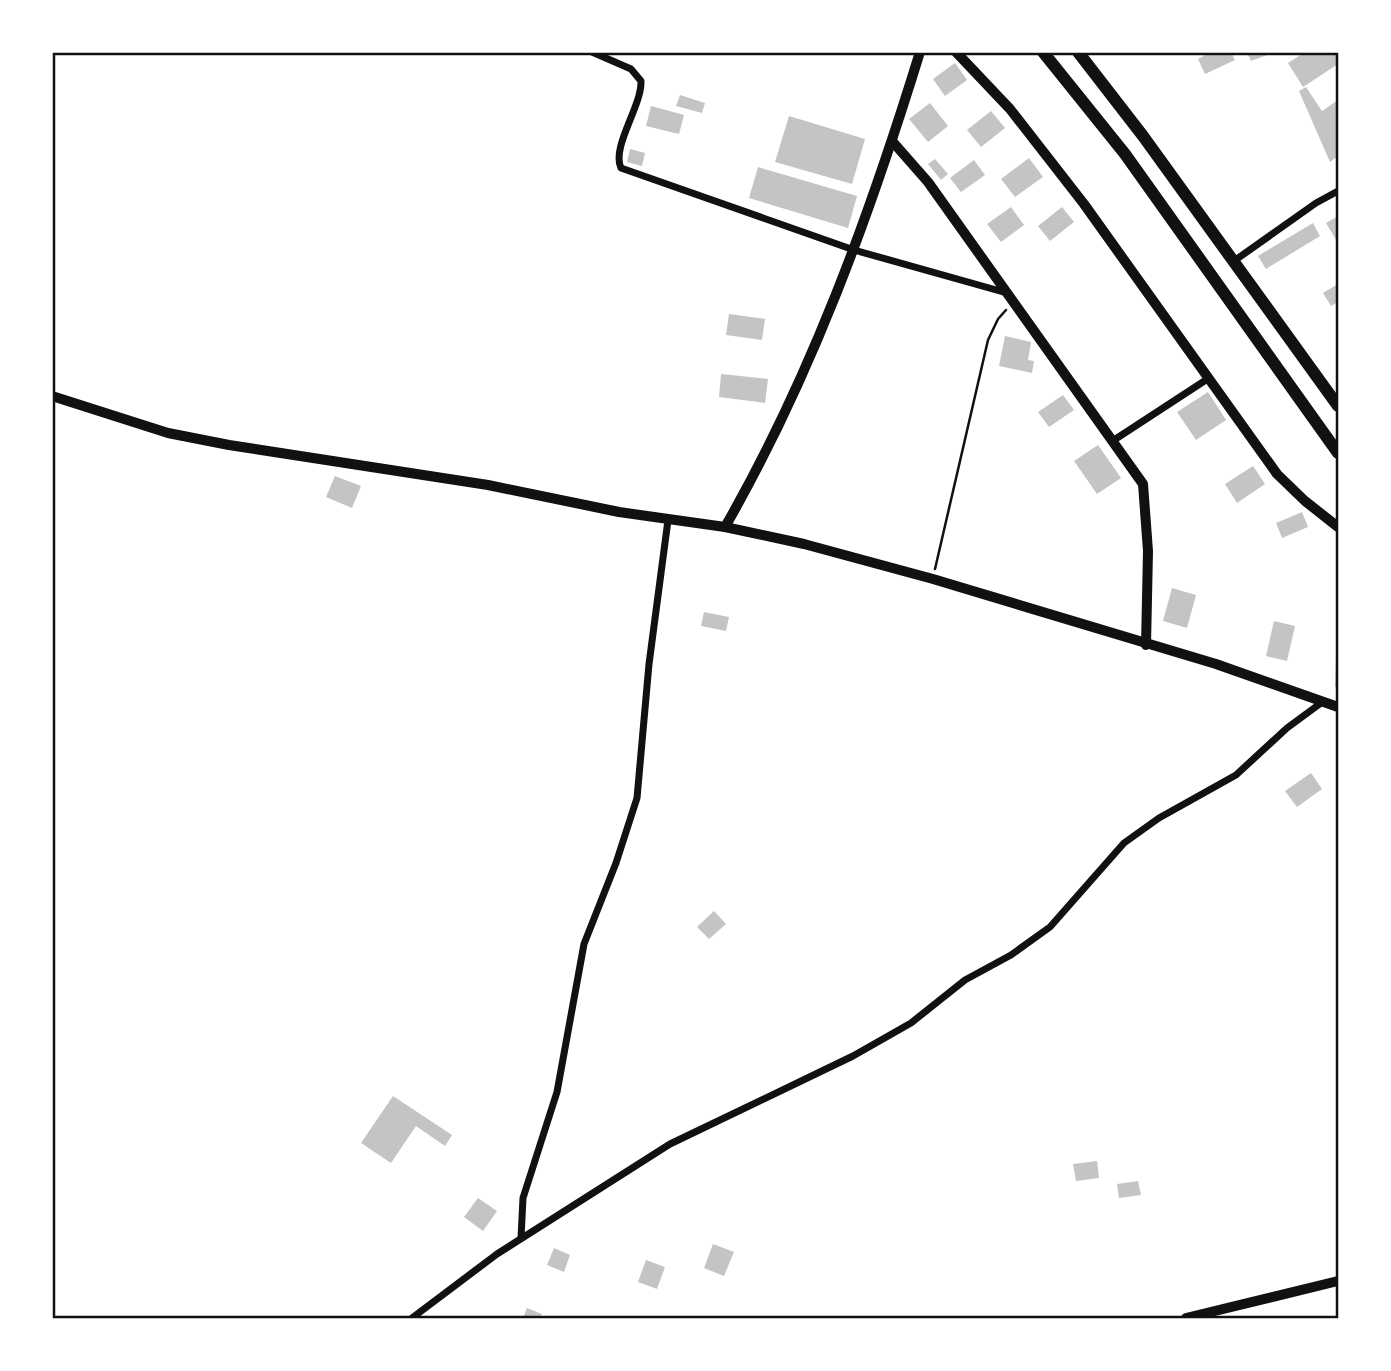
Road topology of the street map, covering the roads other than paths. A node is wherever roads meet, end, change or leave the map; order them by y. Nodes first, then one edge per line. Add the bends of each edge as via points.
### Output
1 (592, 52) edge
2 (920, 52) edge
3 (956, 52) edge
4 (1043, 52) edge
5 (1078, 52) edge
6 (892, 141) junction
7 (1339, 191) edge
8 (854, 250) junction
9 (1234, 261) junction
10 (1008, 294) junction
11 (1209, 378) junction
12 (52, 396) edge
13 (1339, 406) edge
14 (1114, 440) junction
15 (1339, 453) edge
16 (668, 520) junction
17 (725, 527) junction
18 (1339, 527) edge
19 (1146, 645) junction
20 (1321, 703) junction
21 (1339, 707) edge
22 (521, 1238) junction
23 (1339, 1281) edge
24 (412, 1318) edge
25 (1186, 1318) edge

1 - 8 street via 636,72 641,87 621,147 621,168
2 - 6 street
3 - 11 street via 1010,109 1084,204
4 - 15 main road via 1125,154
5 - 9 main road
6 - 8 street
6 - 10 street via 928,182
7 - 9 street
8 - 10 street
8 - 17 street via 798,390
9 - 13 main road
10 - 14 street
11 - 14 street
11 - 18 street via 1284,481
12 - 16 street via 168,433 488,485
14 - 19 street via 1136,471 1146,496
16 - 17 street
16 - 22 street via 637,798 584,944 561,1079 523,1198
17 - 19 street via 933,579
19 - 20 street via 1216,664
20 - 21 street
20 - 22 street via 1236,775 1159,818 1124,844 1033,940 965,980 901,1030 670,1144
22 - 24 street
23 - 25 street

